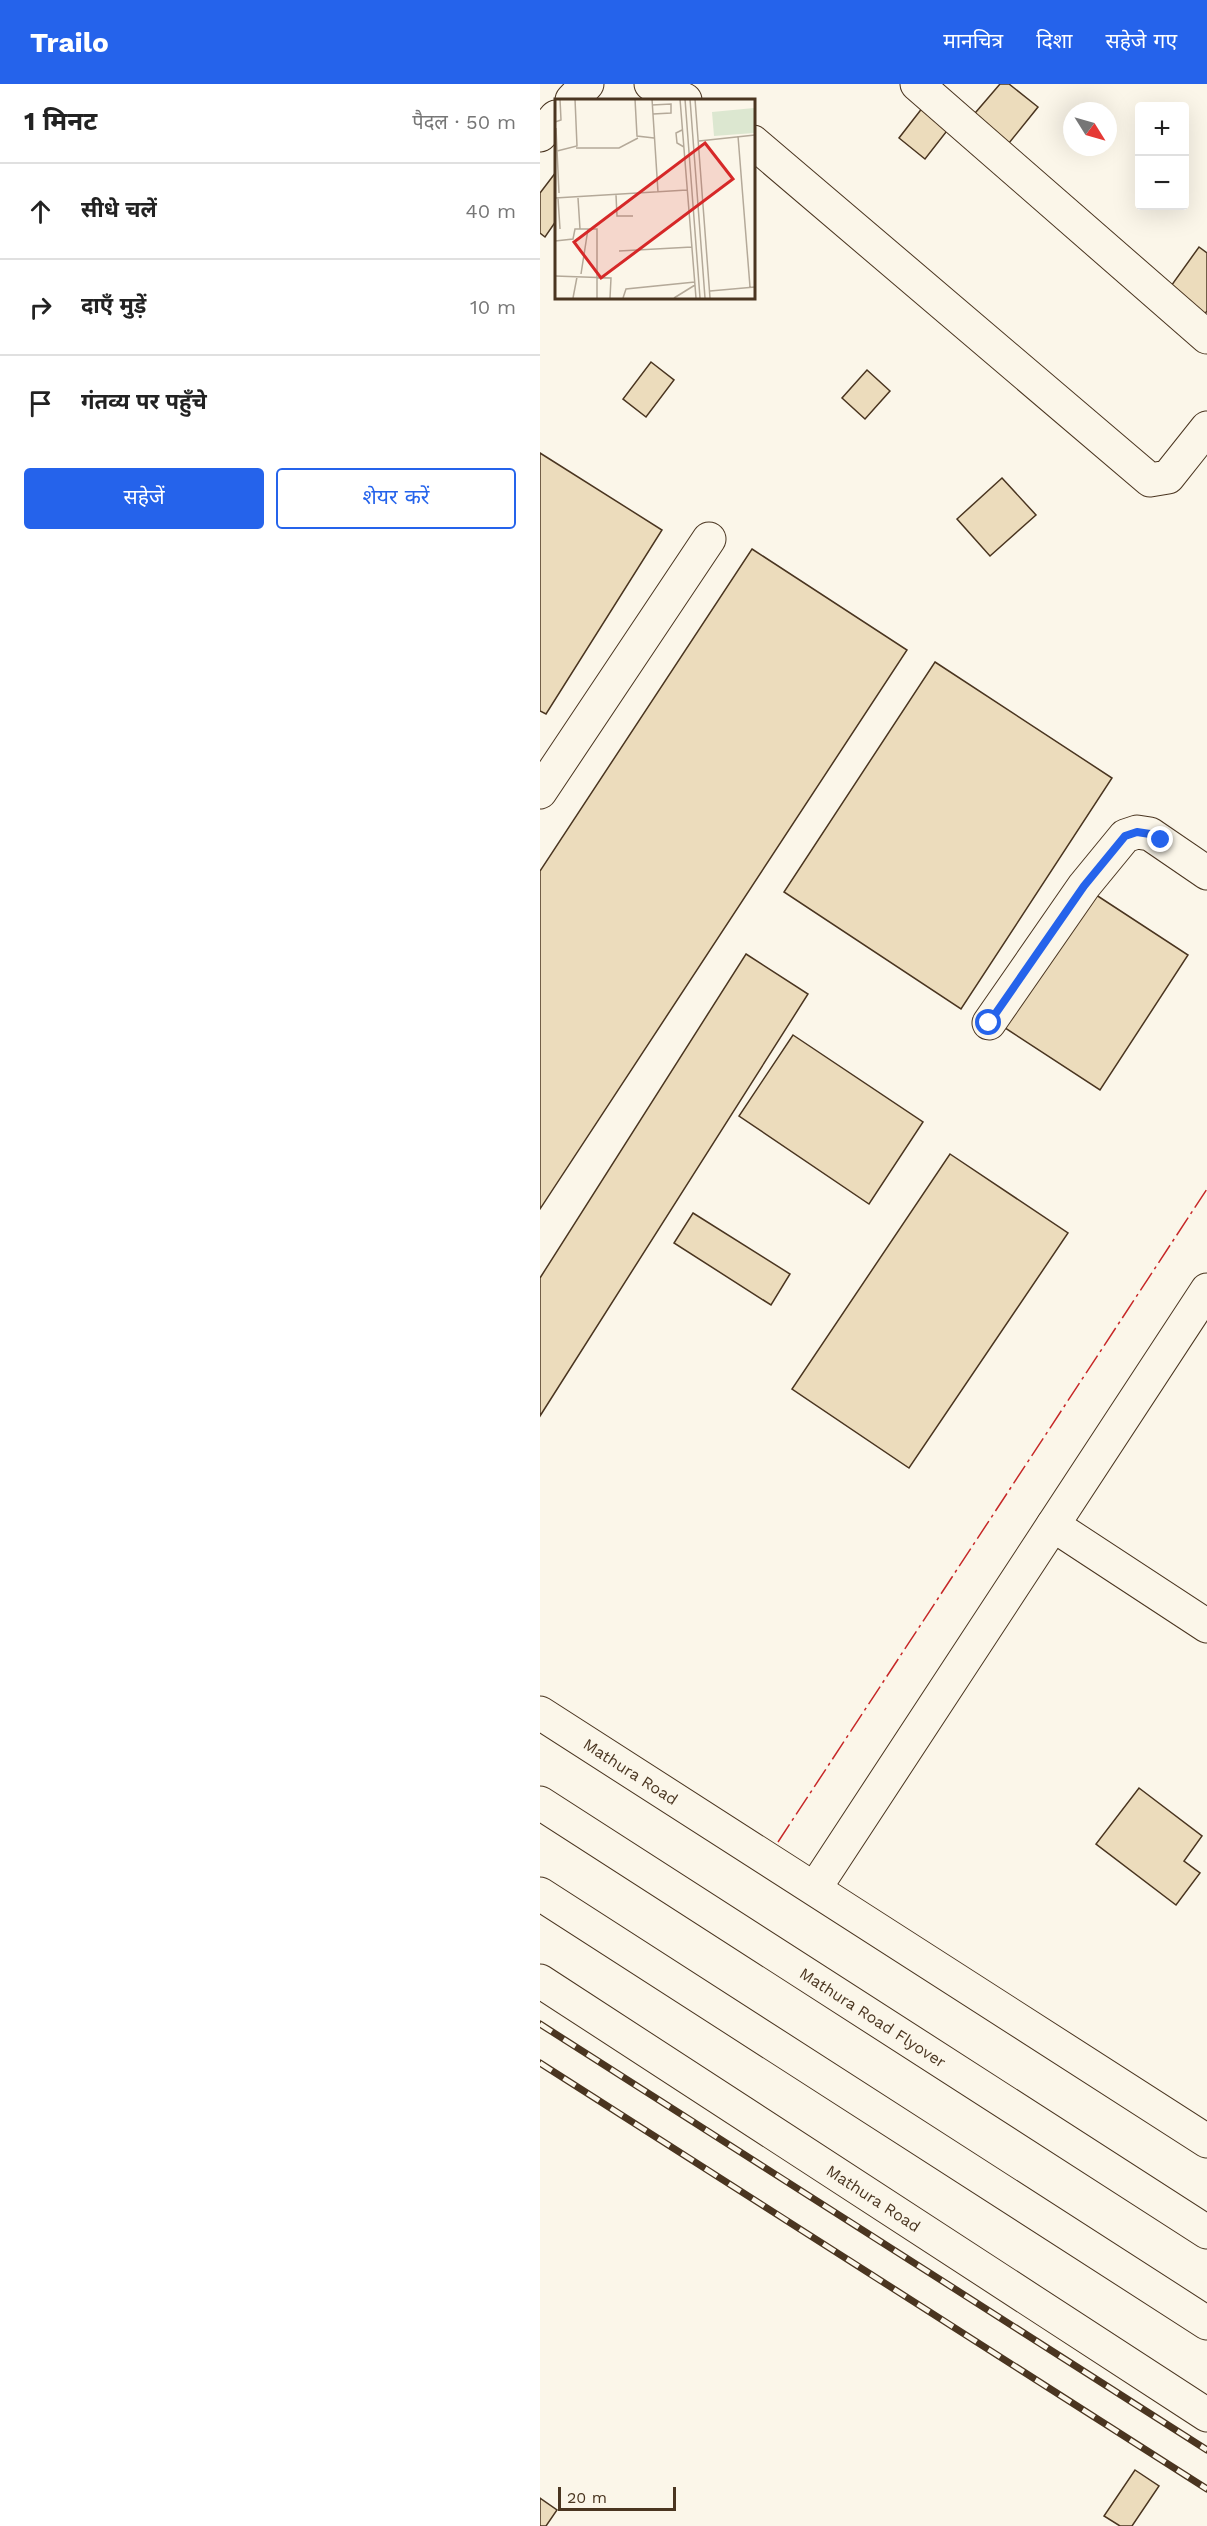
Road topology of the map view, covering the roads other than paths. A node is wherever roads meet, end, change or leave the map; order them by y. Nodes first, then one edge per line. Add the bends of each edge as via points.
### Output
1 (587, 84) edge
2 (651, 84) edge
3 (917, 84) edge
4 (573, 99) edge
5 (683, 99) edge
6 (555, 118) edge
7 (540, 135) edge
8 (754, 143) edge
9 (1207, 337) edge
10 (1207, 428) edge
11 (709, 539) dead end
12 (540, 792) edge
13 (1207, 873) edge
14 (989, 1023) dead end
15 (1207, 1290) edge
16 (1053, 1525) junction
17 (1207, 1626) edge
18 (540, 1713) edge
19 (540, 1803) edge
20 (815, 1887) junction
21 (540, 1894) edge
22 (540, 1981) edge
23 (1207, 2141) edge
24 (1207, 2232) edge
25 (1118, 2266) junction
26 (1207, 2323) edge
27 (1207, 2344) edge
28 (1207, 2415) edge

1 - 4 main road
2 - 5 main road
3 - 9 main road
6 - 7 main road
8 - 10 main road via 1150,480 1168,477
11 - 12 main road
13 - 14 main road via 1150,834 1137,832 1125,836 1084,886
15 - 16 main road
16 - 17 main road
16 - 20 main road
18 - 20 main road, Mathura Road
19 - 24 main road, Mathura Road Flyover
20 - 23 main road, Mathura Road
21 - 25 main road
22 - 28 main road, Mathura Road
25 - 26 main road
25 - 27 main road

